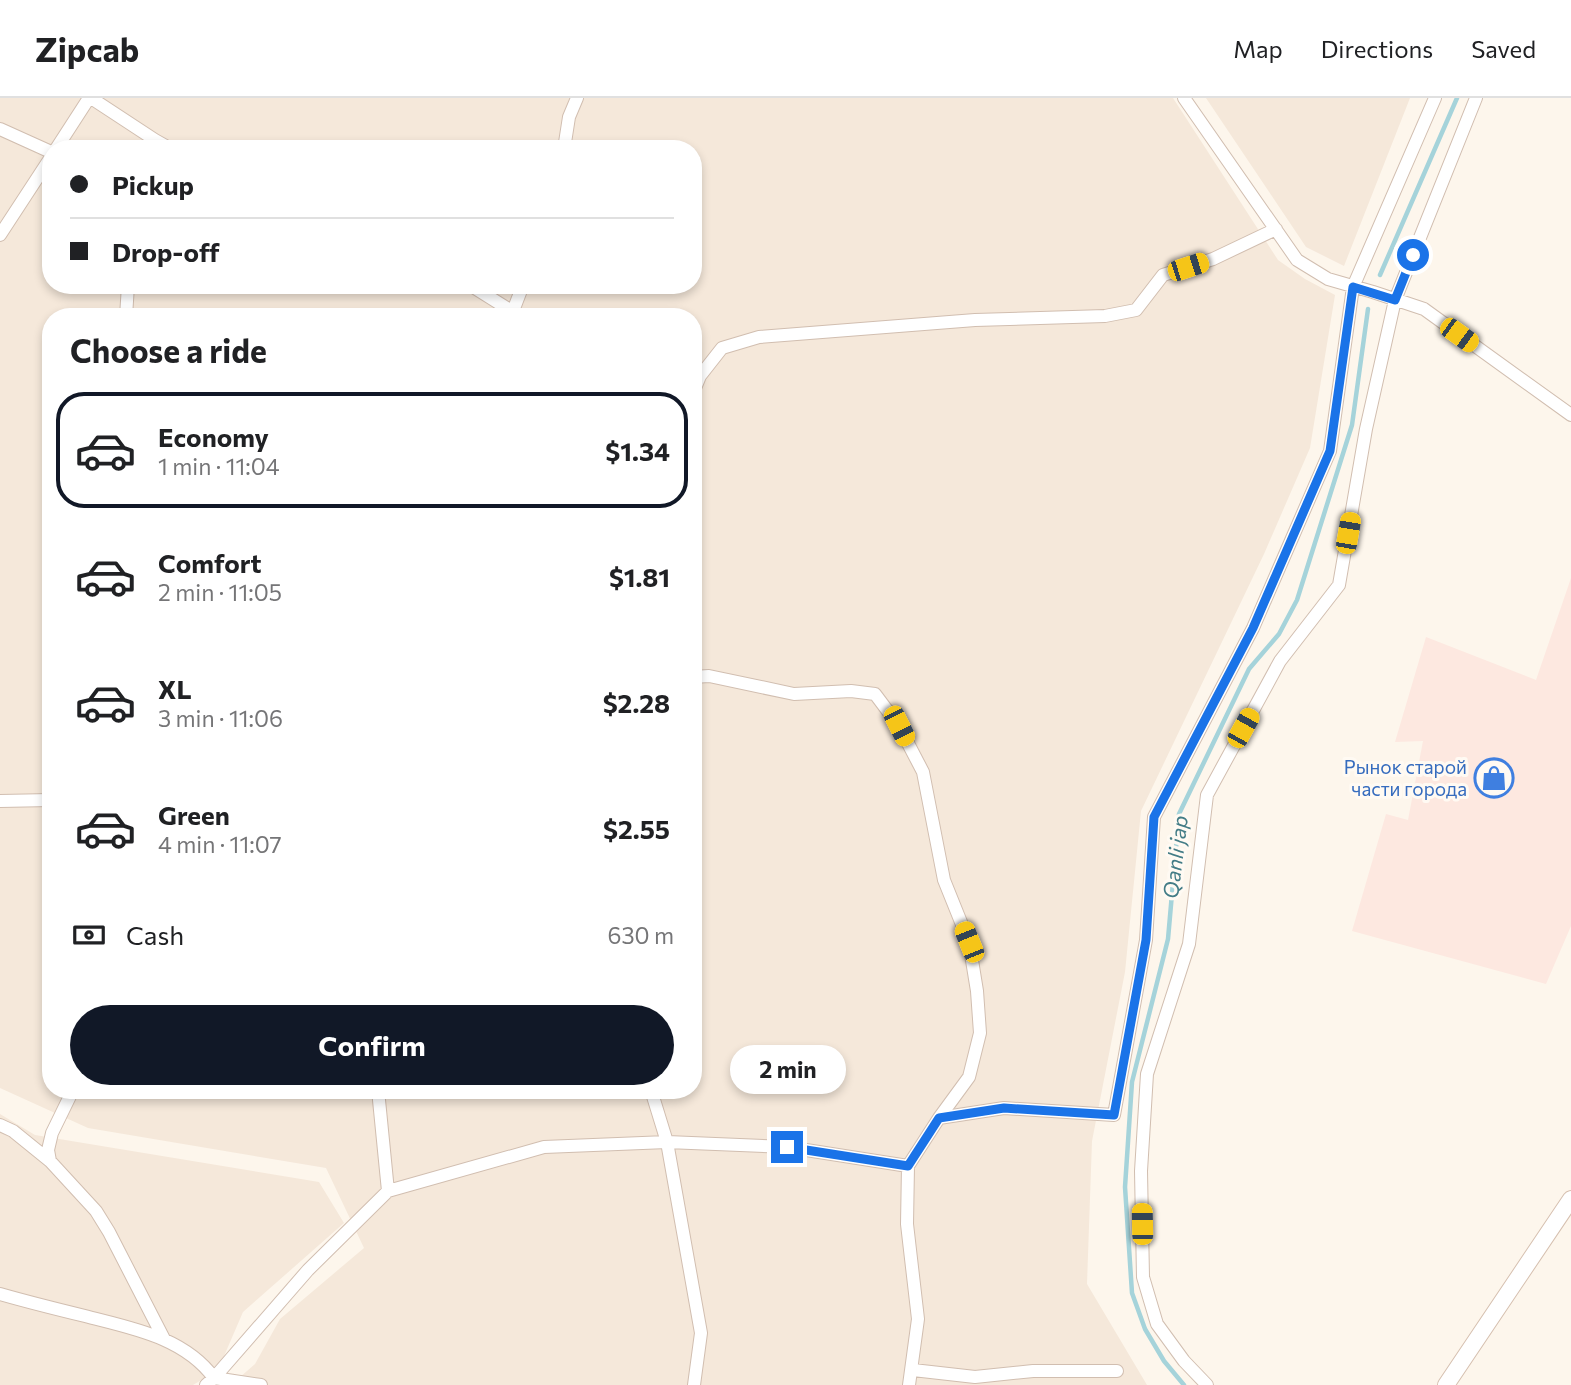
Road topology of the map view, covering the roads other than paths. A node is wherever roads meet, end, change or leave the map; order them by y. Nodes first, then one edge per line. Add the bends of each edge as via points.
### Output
1 (90, 98) edge
2 (577, 98) edge
3 (1184, 98) edge
4 (1435, 98) edge
5 (1476, 98) edge
6 (0, 129) edge
7 (62, 140) edge
8 (155, 140) edge
9 (565, 140) edge
10 (42, 150) edge
11 (42, 179) edge
12 (1276, 229) junction
13 (0, 235) edge
14 (1353, 287) junction
15 (485, 294) edge
16 (1395, 300) junction
17 (507, 308) edge
18 (702, 372) edge
19 (1571, 415) edge
20 (702, 676) edge
21 (0, 801) edge
22 (42, 802) edge
23 (69, 1099) edge
24 (379, 1099) edge
25 (654, 1099) edge
26 (939, 1118) junction
27 (0, 1125) edge
28 (667, 1142) junction
29 (50, 1161) junction
30 (908, 1166) junction
31 (388, 1191) junction
32 (1571, 1199) edge
33 (0, 1294) edge
34 (164, 1339) junction
35 (913, 1370) junction
36 (1117, 1371) dead end
37 (210, 1382) edge
38 (261, 1385) edge
39 (694, 1385) edge
40 (909, 1385) edge
41 (1207, 1385) edge
42 (1446, 1385) edge

1 - 7 street
1 - 8 street
2 - 9 street
3 - 12 street
4 - 14 street
5 - 16 street
6 - 10 street
11 - 13 street
12 - 14 street via 1297,260 1328,279
12 - 18 street via 1213,259 1163,275 1136,310 1105,316 975,320 759,337 722,348
14 - 16 street
14 - 26 street via 1330,451 1253,628 1154,817 1146,940 1114,1115 1004,1108
15 - 17 street
16 - 19 street via 1424,309
16 - 41 street via 1366,429 1339,585 1280,661 1207,795 1189,944 1147,1074 1141,1171 1143,1278 1157,1324
20 - 26 street via 794,694 875,694 899,726 923,772 944,880 969,942 977,991 980,1033 969,1077
21 - 22 street
23 - 29 street via 52,1133
24 - 31 street
25 - 28 street
26 - 30 street
27 - 29 street
28 - 30 street via 787,1147
28 - 31 street via 544,1147
28 - 39 street via 701,1333
29 - 34 street via 96,1211
30 - 35 street via 907,1224 918,1319
31 - 37 street via 308,1270
32 - 42 main road
33 - 34 street
34 - 37 street via 205,1366
35 - 36 street via 975,1377 1033,1371
35 - 40 street
37 - 38 street

